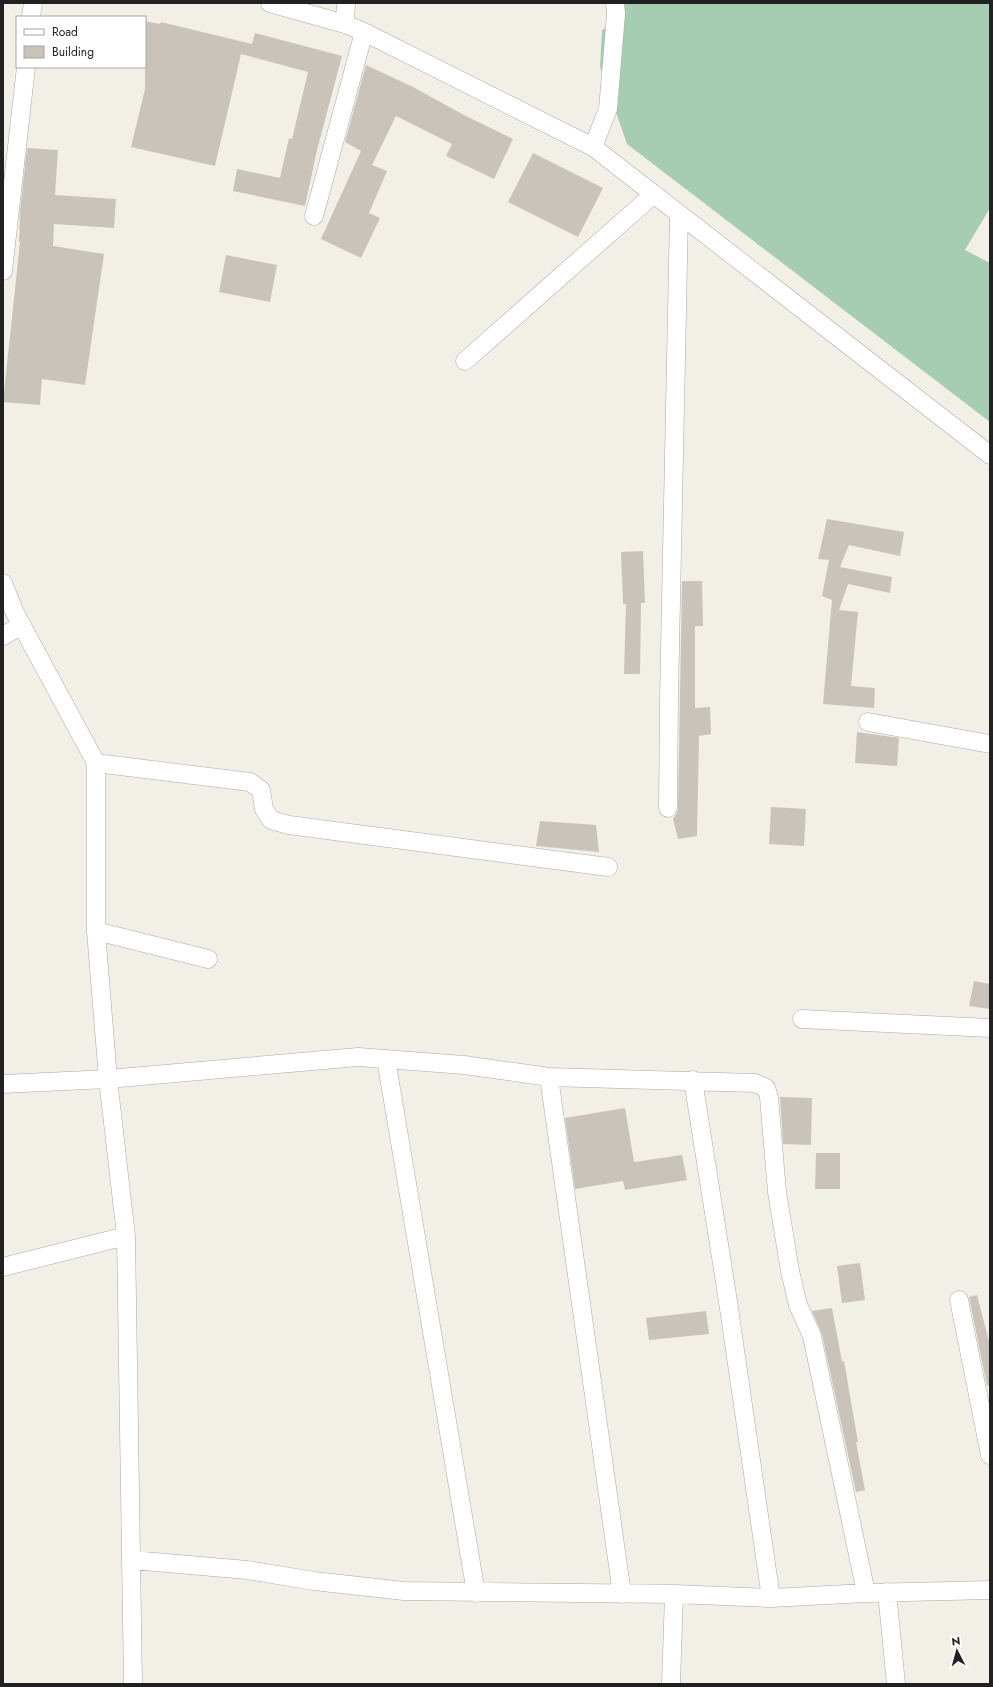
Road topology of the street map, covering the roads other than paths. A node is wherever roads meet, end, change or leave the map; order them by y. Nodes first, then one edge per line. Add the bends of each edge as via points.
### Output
1 (33, 3) edge
2 (270, 3) edge
3 (346, 3) edge
4 (615, 3) edge
5 (32, 16) edge
6 (345, 24) junction
7 (364, 32) junction
8 (26, 68) edge
9 (593, 147) junction
10 (7, 186) edge
11 (654, 194) junction
12 (679, 214) junction
13 (314, 216) dead end
14 (3, 271) edge
15 (465, 361) dead end
16 (990, 455) edge
17 (3, 583) edge
18 (22, 625) junction
19 (3, 636) edge
20 (868, 722) dead end
21 (990, 744) edge
22 (96, 763) junction
23 (668, 808) dead end
24 (608, 867) dead end
25 (96, 931) junction
26 (208, 959) dead end
27 (802, 1019) dead end
28 (990, 1028) edge
29 (386, 1059) junction
30 (549, 1077) junction
31 (108, 1079) junction
32 (693, 1080) junction
33 (3, 1084) edge
34 (126, 1236) junction
35 (3, 1267) edge
36 (960, 1300) dead end
37 (990, 1455) edge
38 (132, 1560) junction
39 (990, 1590) edge
40 (887, 1592) junction
41 (476, 1593) junction
42 (866, 1593) junction
43 (622, 1594) junction
44 (674, 1594) junction
45 (771, 1598) junction
46 (133, 1684) edge
47 (670, 1684) edge
48 (896, 1684) edge

1 - 5 street
2 - 6 street
3 - 6 street
4 - 9 street via 608,109
6 - 7 street
7 - 9 street
7 - 13 street
8 - 10 street
9 - 11 street
10 - 14 street
11 - 12 street
11 - 15 street
12 - 16 street
12 - 23 street
17 - 18 street
18 - 19 street
18 - 22 street
20 - 21 street
22 - 24 street via 250,782 261,790 264,809 271,820 289,825
22 - 25 street
25 - 26 street
25 - 31 street
27 - 28 street
29 - 30 street via 464,1065
29 - 31 street via 358,1057
29 - 41 street
30 - 32 street
30 - 43 street
31 - 33 street
31 - 34 street
32 - 42 street via 755,1083 766,1088 769,1096 777,1192 790,1272 798,1305 812,1336
32 - 45 street
34 - 35 street
34 - 38 street
36 - 37 street
38 - 41 street via 247,1570 404,1592
38 - 46 street
39 - 40 street
40 - 42 street
40 - 48 street
41 - 43 street
42 - 45 street
43 - 44 street
44 - 45 street
44 - 47 street

